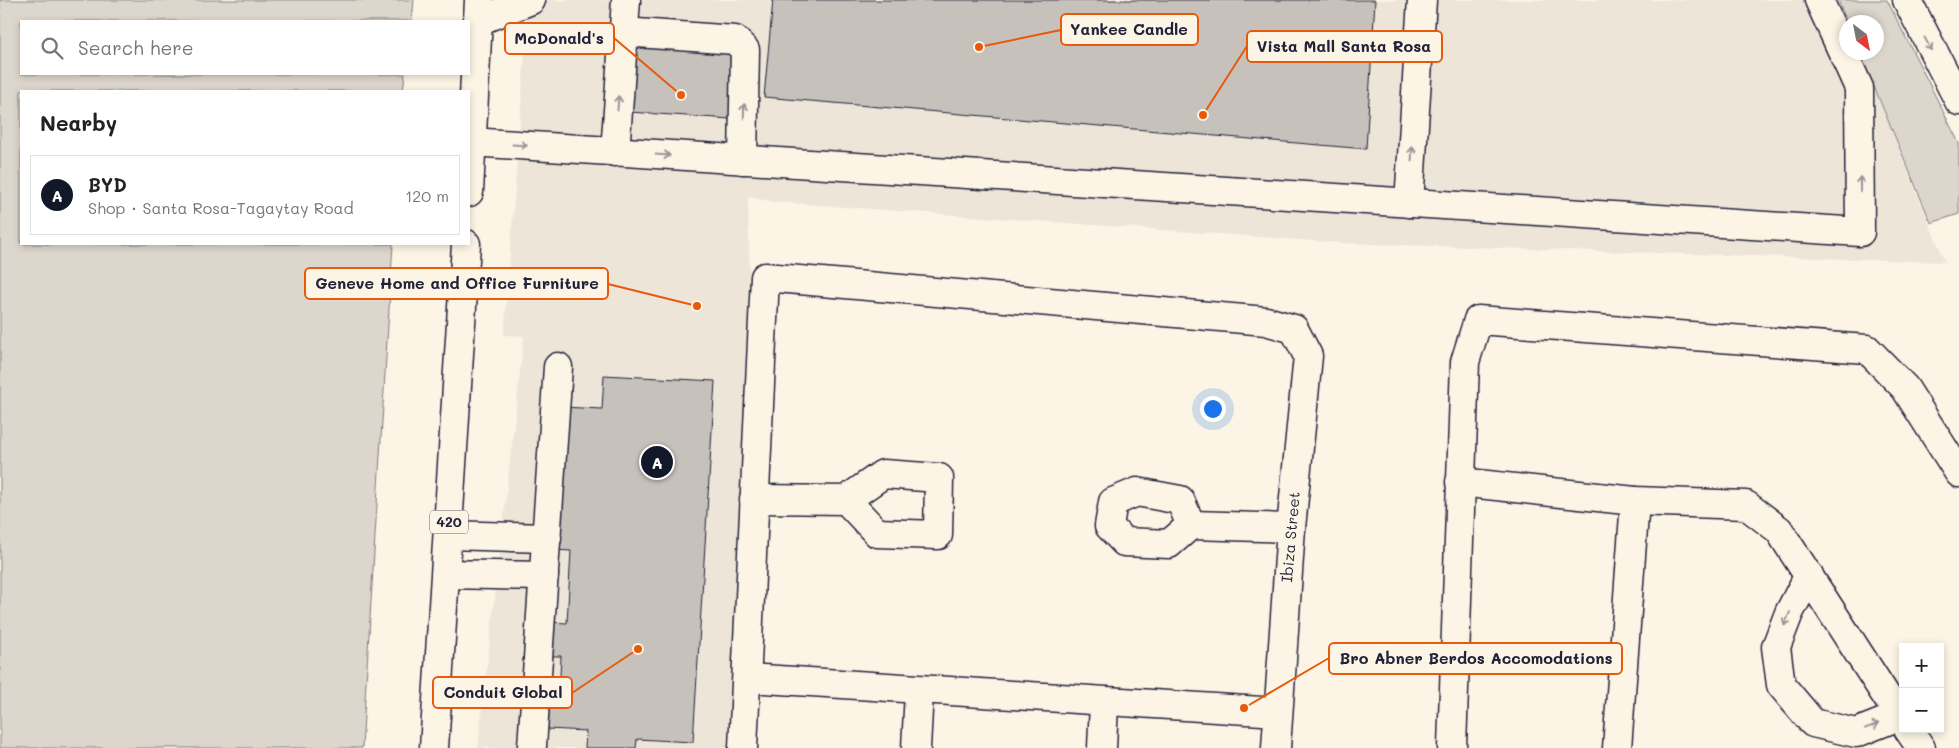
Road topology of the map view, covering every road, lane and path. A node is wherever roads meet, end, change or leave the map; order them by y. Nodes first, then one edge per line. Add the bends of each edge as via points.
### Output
1 (531, 0) edge
2 (626, 0) edge
3 (1422, 0) edge
4 (1819, 0) edge
5 (1907, 0) edge
6 (479, 11) edge
7 (623, 32) junction
8 (1959, 101) edge
9 (471, 142) junction
10 (614, 152) junction
11 (743, 160) junction
12 (470, 167) edge
13 (1409, 203) junction
14 (466, 245) edge
15 (558, 367) dead end
16 (1959, 473) edge
17 (1460, 482) junction
18 (754, 499) junction
19 (846, 500) dead end
20 (1635, 501) junction
21 (1191, 525) dead end
22 (1291, 528) junction
23 (448, 535) junction
24 (547, 538) junction
25 (446, 574) junction
26 (1809, 575) junction
27 (544, 576) junction
28 (747, 678) junction
29 (919, 691) junction
30 (1104, 703) junction
31 (1278, 712) junction
32 (1899, 716) edge
33 (1899, 723) edge
34 (1911, 733) edge
35 (532, 746) dead end
36 (434, 748) edge
37 (743, 748) edge
38 (916, 748) edge
39 (1102, 748) edge
40 (1276, 748) edge
41 (1452, 748) edge
42 (1617, 748) edge
43 (1921, 748) edge

1 - 6 street
2 - 7 street
13 -> 3 street
13 -> 4 street via 1860,232 1859,88
5 -> 8 street
6 - 9 street
10 -> 7 street
11 -> 7 street via 745,50 735,40
9 -> 10 street
9 - 12 street
10 -> 11 street
11 - 13 street
14 - 23 street, 420
15 - 24 street
16 - 17 street via 1905,388 1868,349 1478,320 1465,362
17 - 20 street
17 - 41 street
18 - 19 street
18 - 22 street, Ibiza Street via 765,277 1266,321 1294,329 1308,356
18 - 28 street
20 - 26 street via 1746,505 1779,530
20 - 42 street
21 - 22 street
22 - 31 street, Ibiza Street
23 - 24 street
23 - 25 street, 420
24 - 27 street
25 - 27 street
25 - 36 street, 420
26 - 32 street
26 -> 33 street via 1776,647 1781,685 1813,723 1856,732
27 - 35 street
28 - 29 street
28 - 37 street
29 - 30 street
29 - 38 street
30 - 31 street
30 - 39 street
31 - 40 street, Ibiza Street
34 - 43 street

